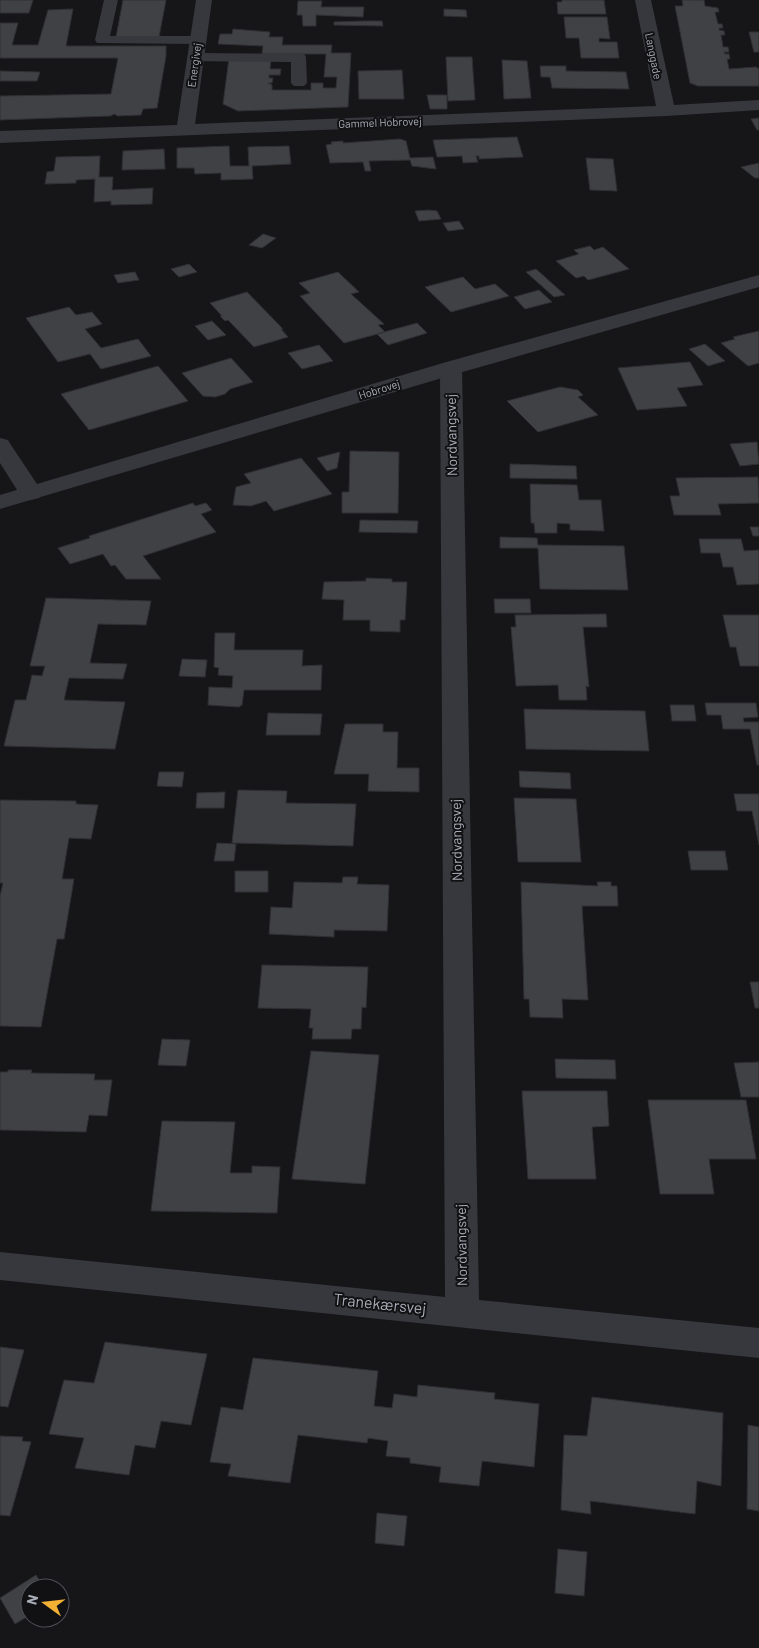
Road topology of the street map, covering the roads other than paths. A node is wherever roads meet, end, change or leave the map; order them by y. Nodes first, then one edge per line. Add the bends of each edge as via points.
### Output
1 (111, 0) edge
2 (204, 0) edge
3 (643, 0) edge
4 (198, 40) junction
5 (195, 58) junction
6 (299, 83) dead end
7 (759, 105) edge
8 (666, 111) junction
9 (185, 130) junction
10 (0, 137) edge
11 (759, 281) edge
12 (451, 368) junction
13 (0, 445) edge
14 (31, 493) junction
15 (0, 502) edge
16 (0, 1266) edge
17 (462, 1312) junction
18 (759, 1343) edge

1 - 4 lane via 102,40
2 - 4 street, Energivej
3 - 8 street, Langgade
4 - 5 street, Energivej
5 - 6 lane via 299,57
5 - 9 street, Energivej
7 - 8 street, Gammel Hobrovej
8 - 9 street, Gammel Hobrovej
9 - 10 street, Gammel Hobrovej
11 - 12 street, Hobrovej
12 - 14 street, Hobrovej
12 - 17 street, Nordvangsvej
13 - 14 street
14 - 15 street, Hobrovej
16 - 17 street, Tranekærsvej
17 - 18 street, Tranekærsvej

